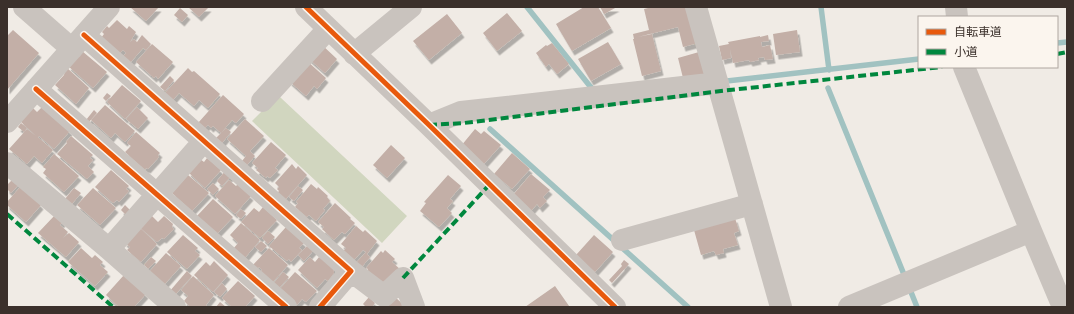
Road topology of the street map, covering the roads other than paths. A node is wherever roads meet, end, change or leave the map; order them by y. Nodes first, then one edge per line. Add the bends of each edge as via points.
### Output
1 (24, 7) edge
2 (109, 7) edge
3 (306, 7) edge
4 (410, 7) edge
5 (696, 7) edge
6 (328, 29) junction
7 (78, 42) junction
8 (354, 54) junction
9 (964, 68) edge
10 (718, 83) junction
11 (36, 89) junction
12 (262, 101) dead end
13 (7, 122) edge
14 (429, 125) junction
15 (204, 141) junction
16 (7, 163) edge
17 (157, 194) junction
18 (752, 204) junction
19 (1030, 231) junction
20 (622, 240) dead end
21 (109, 249) junction
22 (351, 271) junction
23 (602, 303) edge
24 (175, 307) edge
25 (286, 307) edge
26 (320, 307) edge
27 (414, 307) edge
28 (781, 307) edge
29 (849, 307) edge
30 (1063, 307) edge

1 - 7 street
2 - 7 street
3 - 6 street
4 - 8 street
5 - 10 street
6 - 8 street
6 - 12 street
7 - 11 street
7 - 15 street
8 - 14 street
9 - 19 street
10 - 14 street via 461,112
10 - 18 street
11 - 13 street
11 - 17 street
14 - 23 street
15 - 17 street
15 - 22 street
16 - 21 street
17 - 21 street
17 - 25 street
18 - 20 street
18 - 28 street
19 - 29 street
19 - 30 street
21 - 24 street
22 - 26 street
22 - 27 street via 384,296 403,278

